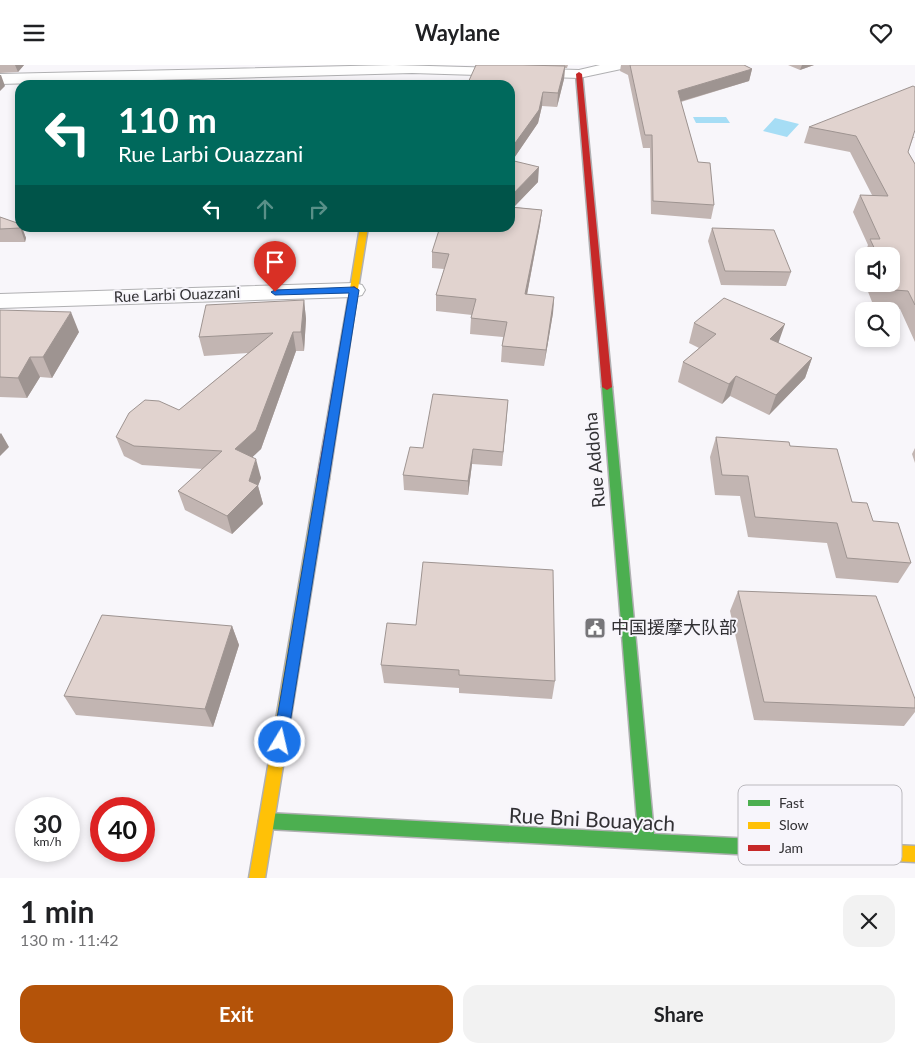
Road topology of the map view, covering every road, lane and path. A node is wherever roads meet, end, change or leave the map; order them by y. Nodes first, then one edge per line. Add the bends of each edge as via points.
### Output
1 (621, 65) edge
2 (389, 67) edge
3 (579, 74) junction
4 (0, 79) edge
5 (387, 80) edge
6 (363, 232) edge
7 (354, 290) junction
8 (0, 301) edge
9 (267, 821) junction
10 (647, 842) junction
11 (738, 846) edge
12 (902, 853) edge
13 (915, 854) edge
14 (257, 878) edge

1 - 3 street
2 - 3 street
2 - 4 street
2 - 5 street
3 - 10 street, Rue Addoha
6 - 7 street
7 - 8 street, Rue Larbi Ouazzani
7 - 9 street
9 - 10 street, Rue Bni Bouayach
9 - 14 street
10 - 11 street, Rue Bni Bouayach
12 - 13 street, Rue Bni Bouayach

